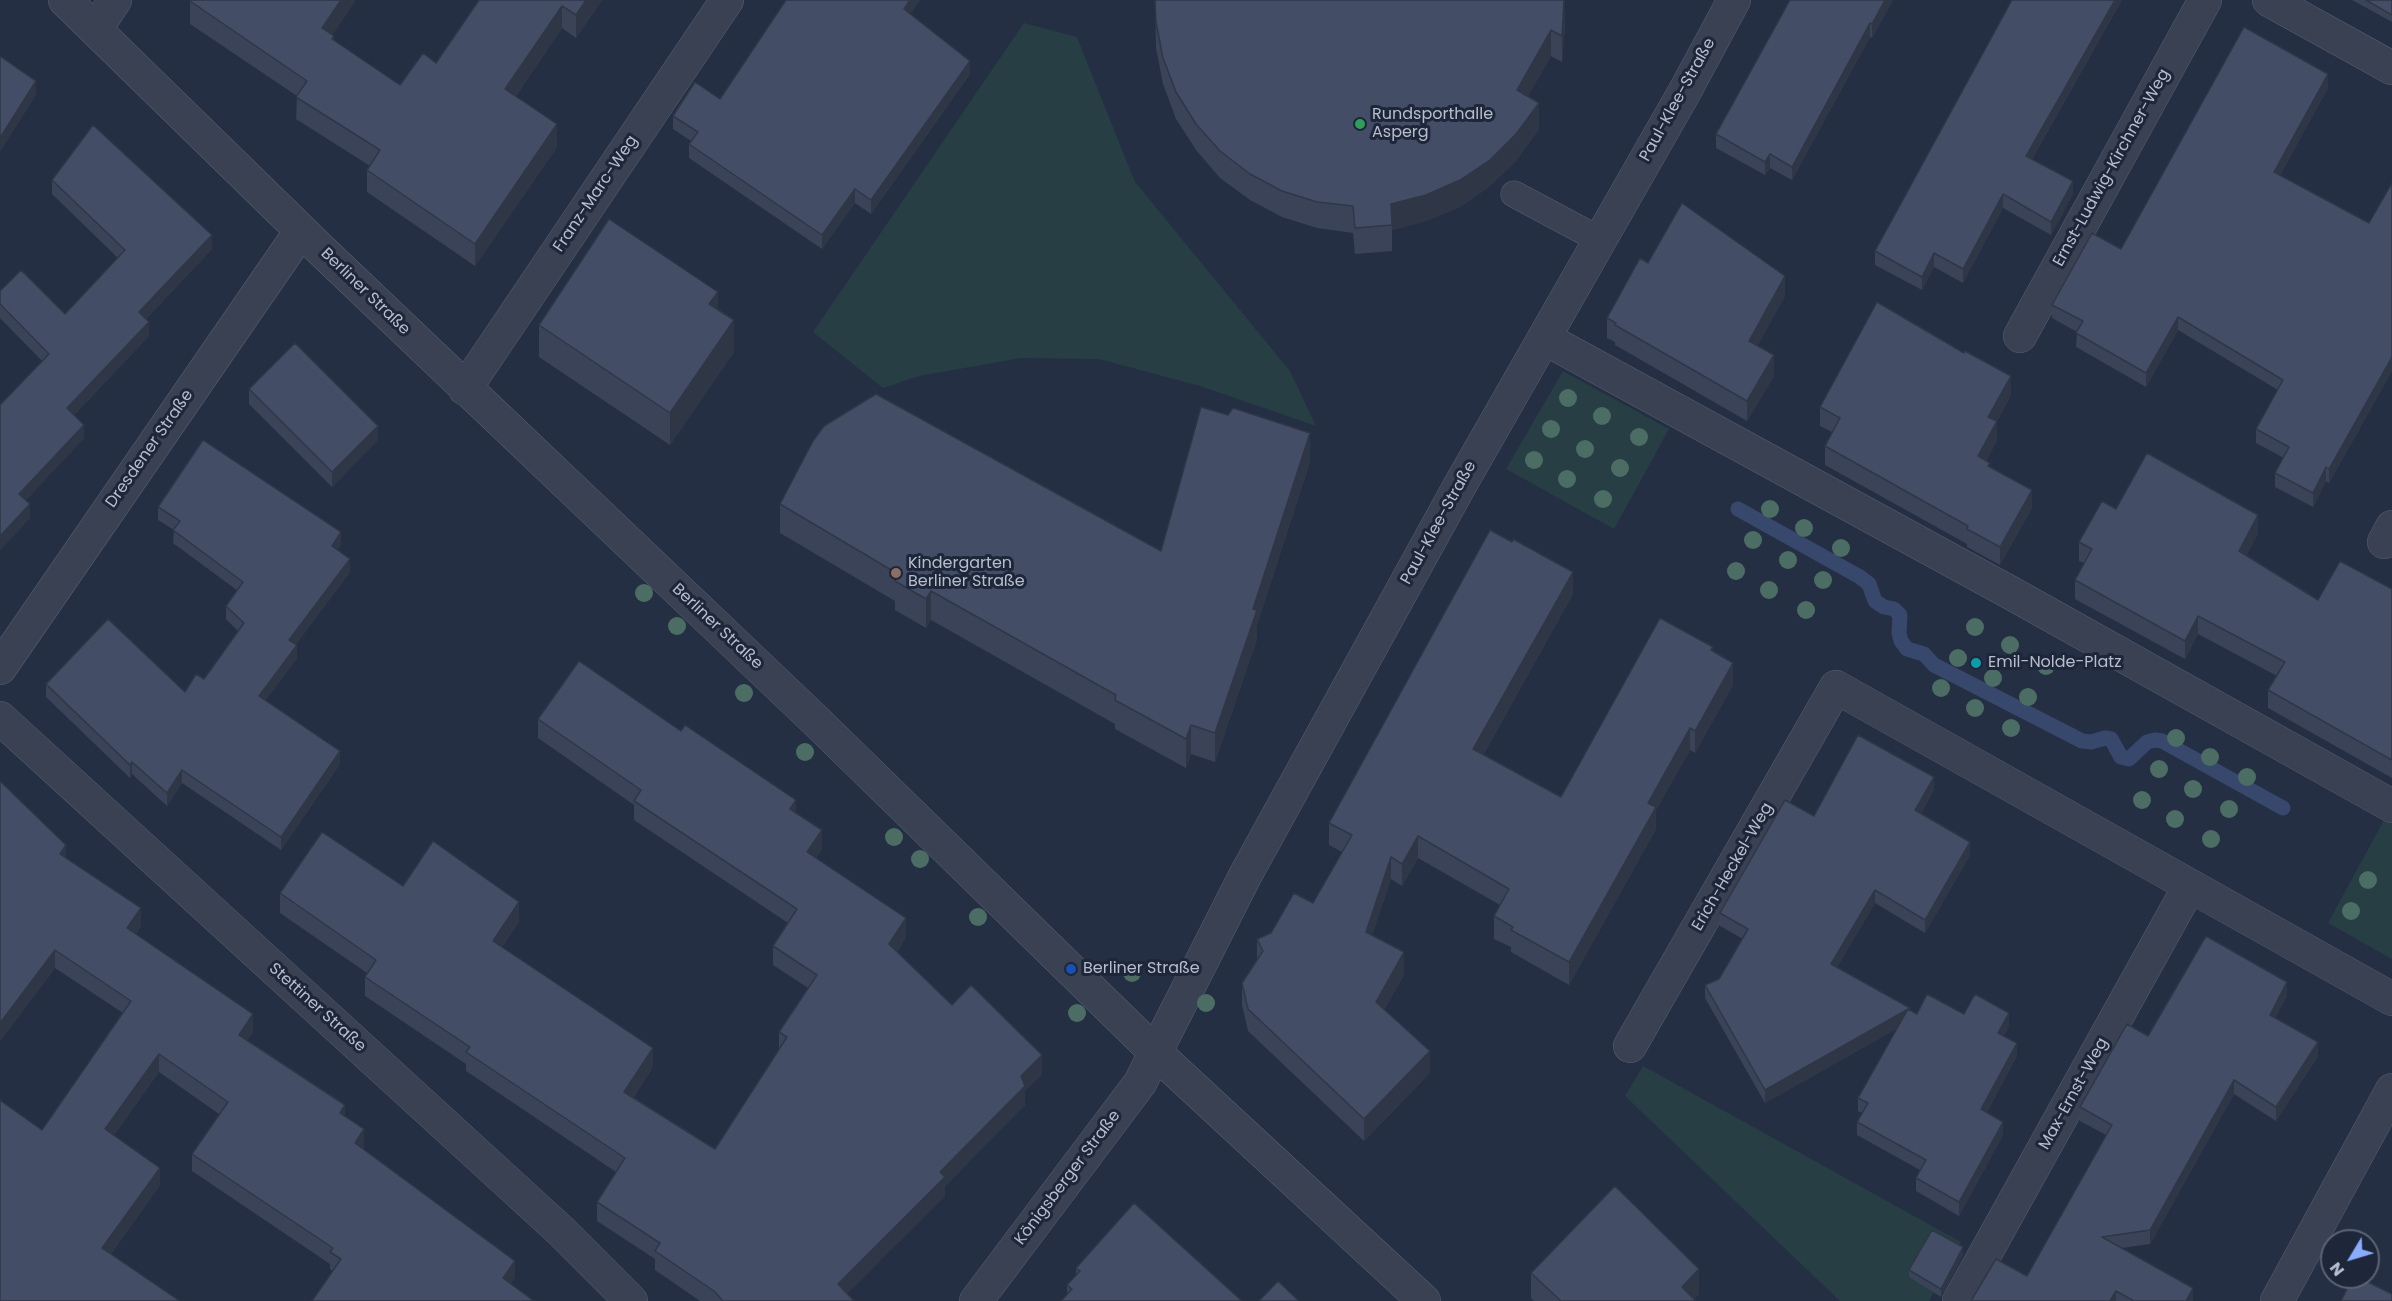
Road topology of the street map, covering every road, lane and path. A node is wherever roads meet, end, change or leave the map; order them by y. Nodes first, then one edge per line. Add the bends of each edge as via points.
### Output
1 (65, 0) edge
2 (115, 0) edge
3 (727, 0) edge
4 (1734, 0) edge
5 (2205, 0) edge
6 (2269, 0) edge
7 (96, 29) junction
8 (2392, 68) edge
9 (1514, 194) dead end
10 (301, 231) junction
11 (1600, 240) junction
12 (2020, 336) dead end
13 (1544, 338) junction
14 (465, 389) junction
15 (0, 668) edge
16 (0, 718) edge
17 (2392, 806) edge
18 (2189, 887) junction
19 (2392, 999) edge
20 (1630, 1046) dead end
21 (1155, 1052) junction
22 (2392, 1090) edge
23 (632, 1301) edge
24 (976, 1301) edge
25 (1424, 1301) edge
26 (1959, 1301) edge
27 (2277, 1301) edge

1 - 7 street, Berliner Straße
2 - 7 street
3 - 14 street, Franz-Marc-Weg
4 - 11 street, Paul-Klee-Straße
5 - 12 street, Ernst-Ludwig-Kirchner-Weg
6 - 8 street
7 - 10 street, Berliner Straße
9 - 11 lane
10 - 14 street, Berliner Straße
10 - 15 street, Dresdener Straße
11 - 13 street, Paul-Klee-Straße
13 - 17 street
13 - 21 street, Paul-Klee-Straße via 1246,874
14 - 21 street, Berliner Straße via 815,720
16 - 23 street, Stettiner Straße via 561,1231
18 - 19 street
18 - 20 street, Erich-Heckel-Weg via 1836,687
18 - 26 street, Max-Ernst-Weg
21 - 24 street, Königsberger Straße via 1140,1083
21 - 25 street, Berliner Straße
22 - 27 street

